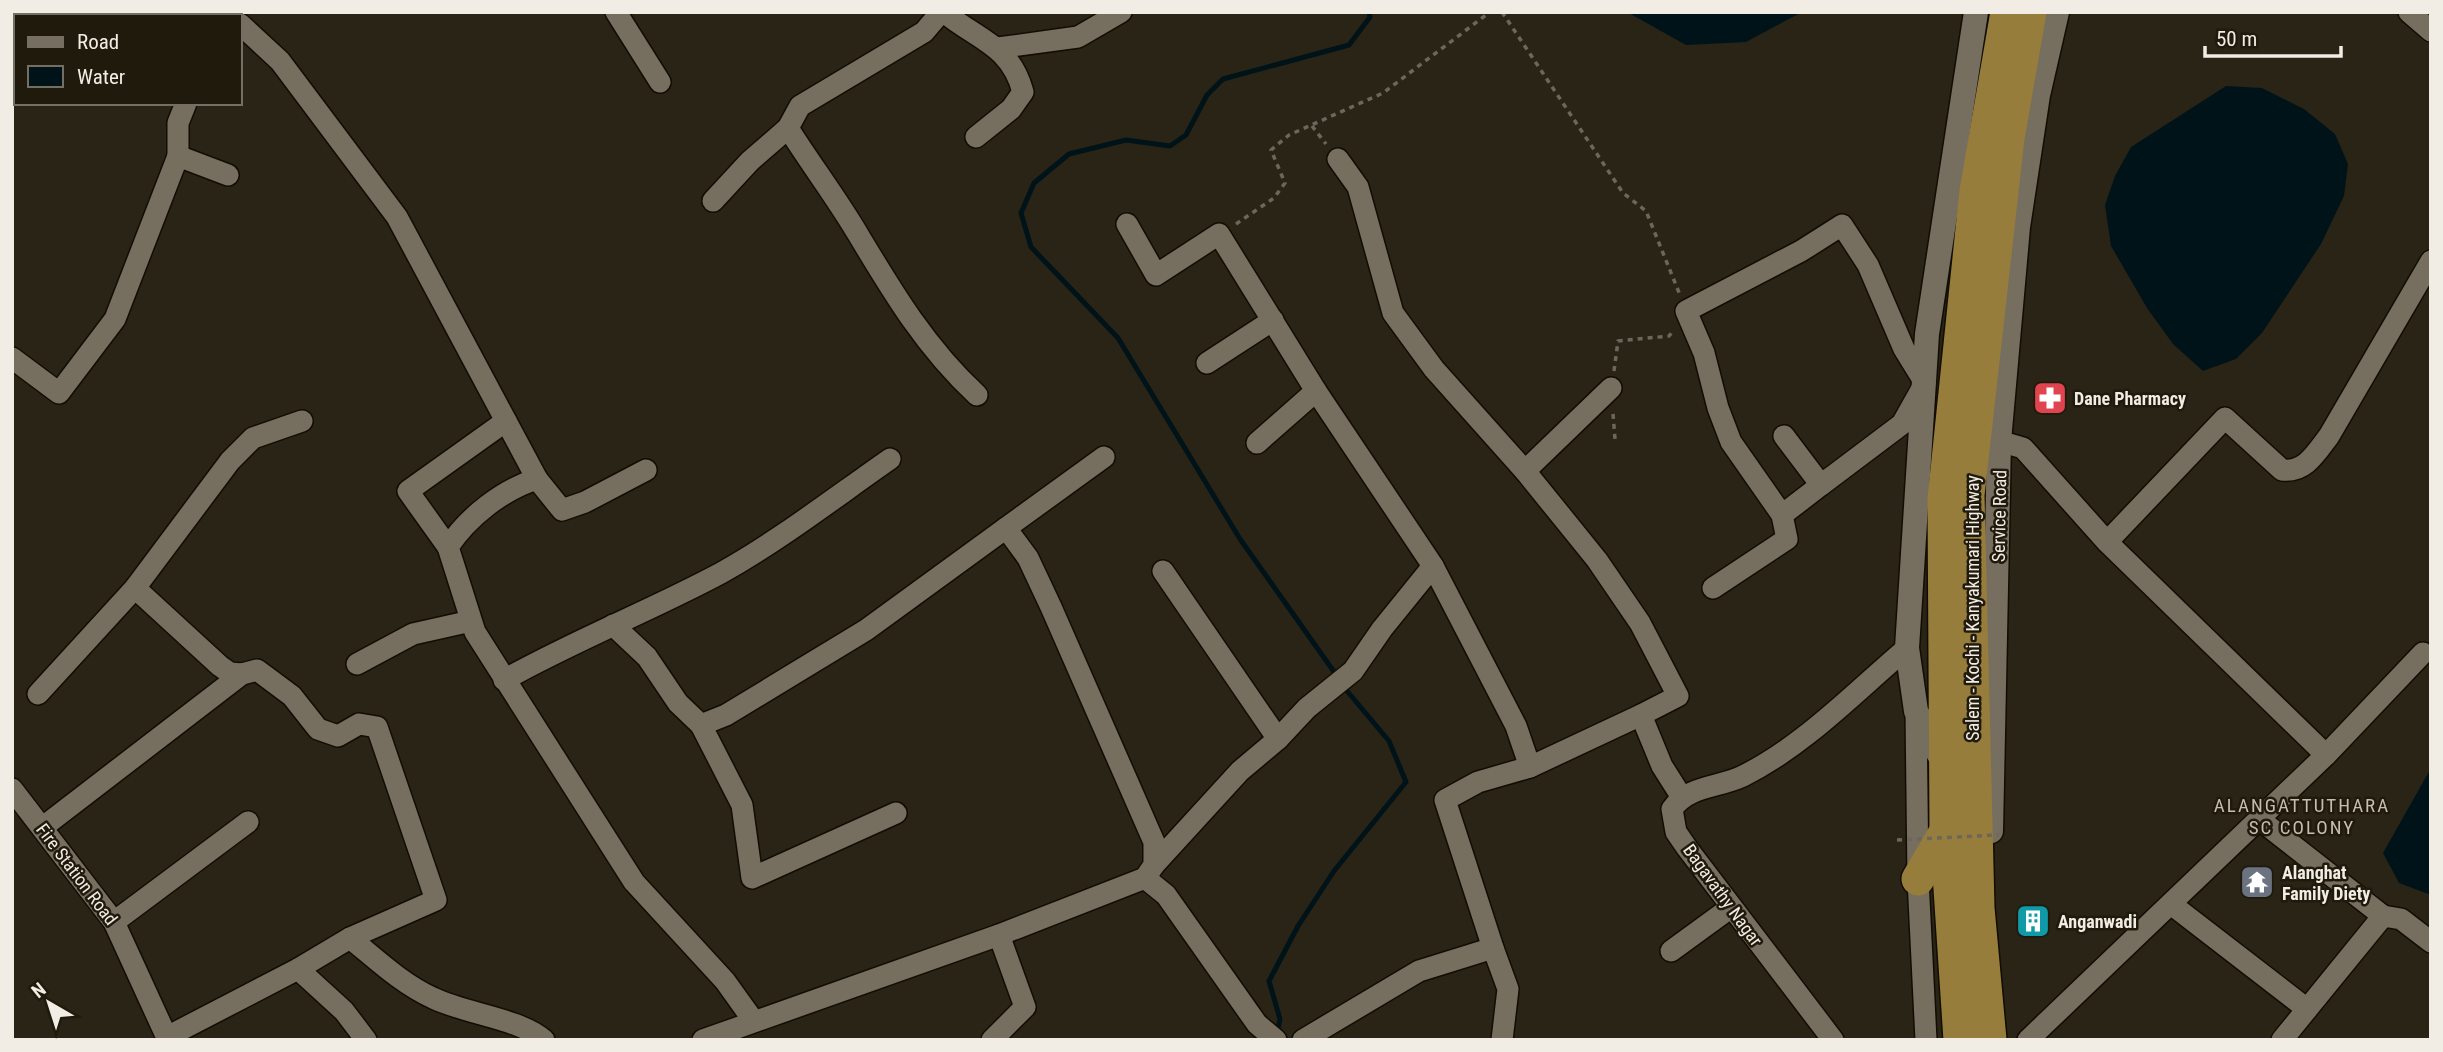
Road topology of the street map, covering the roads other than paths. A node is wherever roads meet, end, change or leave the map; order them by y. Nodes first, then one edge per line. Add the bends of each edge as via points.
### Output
1 (616, 12) edge
2 (943, 12) edge
3 (1121, 12) edge
4 (1976, 12) edge
5 (2007, 12) edge
6 (2031, 12) edge
7 (2057, 12) edge
8 (2409, 12) edge
9 (242, 25) edge
10 (2431, 31) edge
11 (998, 48) junction
12 (660, 82) dead end
13 (185, 105) edge
14 (788, 128) junction
15 (976, 137) dead end
16 (178, 156) junction
17 (1338, 159) dead end
18 (228, 175) dead end
19 (713, 201) dead end
20 (1127, 224) dead end
21 (2431, 261) edge
22 (1273, 320) junction
23 (12, 358) edge
24 (1207, 363) dead end
25 (1925, 383) junction
26 (1611, 388) road end
27 (1316, 391) junction
28 (977, 395) dead end
29 (302, 421) dead end
30 (506, 421) junction
31 (1784, 436) dead end
32 (1998, 441) junction
33 (1257, 443) dead end
34 (1104, 457) dead end
35 (890, 459) dead end
36 (646, 470) dead end
37 (1525, 471) junction
38 (537, 479) junction
39 (1821, 485) junction
40 (1782, 515) junction
41 (1006, 528) junction
42 (2107, 542) junction
43 (448, 547) junction
44 (1433, 566) junction
45 (1163, 571) dead end
46 (135, 588) junction
47 (1713, 588) dead end
48 (471, 621) junction
49 (613, 625) junction
50 (1907, 648) junction
51 (2423, 653) dead end
52 (357, 664) dead end
53 (242, 674) junction
54 (505, 680) junction
55 (38, 694) dead end
56 (1916, 711) junction
57 (1641, 715) junction
58 (701, 725) junction
59 (1278, 739) junction
60 (2326, 755) junction
61 (1531, 767) junction
62 (1945, 767) junction
63 (12, 789) edge
64 (1681, 796) junction
65 (896, 813) dead end
66 (2259, 819) junction
67 (248, 821) dead end
68 (43, 827) junction
69 (1946, 831) junction
70 (1150, 872) junction
71 (1918, 879) junction
72 (2171, 904) junction
73 (1730, 908) junction
74 (2383, 916) junction
75 (114, 922) junction
76 (999, 935) junction
77 (349, 938) junction
78 (2431, 942) edge
79 (1493, 948) junction
80 (1671, 951) dead end
81 (298, 969) junction
82 (2307, 1009) junction
83 (753, 1020) junction
84 (1990, 1031) edge
85 (1264, 1034) edge
86 (168, 1038) edge
87 (366, 1040) edge
88 (544, 1040) edge
89 (703, 1040) edge
90 (992, 1040) edge
91 (1303, 1040) edge
92 (1502, 1040) edge
93 (1832, 1040) edge
94 (1926, 1040) edge
95 (1960, 1040) edge
96 (2028, 1040) edge
97 (2281, 1040) edge

1 - 12 street
2 - 11 street
2 - 14 street via 923,32 800,106
3 - 11 street via 1078,37
4 - 25 street via 1927,334
5 - 62 highway, Salem - Kochi - Kanyakumari Highway via 1976,191 1944,499
6 - 84 highway, Salem - Kochi - Kanyakumari Highway via 2008,138 1968,495 1978,908
7 - 32 street, Service Road via 2038,95 2018,228
8 - 10 street
9 - 30 street via 280,61 397,217
11 - 15 street via 1019,76 1023,92 1011,109
13 - 16 street via 178,123
14 - 19 street
14 - 28 street via 901,307 951,371
16 - 18 street
16 - 23 street via 115,319 59,393
17 - 37 street via 1358,187 1393,313 1434,369
20 - 22 street via 1156,275 1219,234
21 - 42 street via 2329,436 2309,462 2293,472 2281,470 2225,418
22 - 24 street
22 - 27 street
25 - 39 street via 1902,424
25 - 40 street via 1904,349 1868,265 1842,225 1686,312 1731,442
25 - 50 street
26 - 37 street
27 - 33 street
27 - 44 street
29 - 46 street via 253,439 230,461
30 - 38 street
30 - 43 street via 408,491
31 - 39 street
32 - 42 street via 2023,448
32 - 84 street, Service Road via 1991,821 2000,975
34 - 41 street
35 - 49 street via 731,566
36 - 38 street via 562,510
37 - 57 street via 1626,602 1678,696
38 - 43 street via 501,497 461,527
39 - 40 street
40 - 47 street via 1787,539
41 - 58 street via 866,630 726,715
41 - 70 street via 1028,558 1069,644 1154,842
42 - 60 street
43 - 48 street
44 - 59 street via 1353,671
44 - 61 street via 1516,726
45 - 59 street
46 - 53 street via 220,666
46 - 55 street
48 - 52 street via 413,634
48 - 54 street
49 - 54 street
49 - 58 street via 647,657 678,702
50 - 56 street
50 - 64 street via 1807,736 1742,777
51 - 60 street
53 - 68 street
53 - 77 street via 257,670 292,696 318,729 338,736 359,724 377,727 436,900
54 - 83 street via 634,882 724,981
56 - 62 street
56 - 71 street
57 - 61 street
57 - 64 street via 1662,766
58 - 65 street via 742,805 752,878
59 - 70 street via 1240,771
60 - 66 street
61 - 79 street via 1478,782 1445,800
62 - 69 highway, Salem - Kochi - Kanyakumari Highway
63 - 68 street, Fire Station Road
64 - 73 street, Bagavathy Nagar via 1672,809 1676,832
66 - 72 street
66 - 74 street
67 - 75 street
68 - 75 street, Fire Station Road
69 - 71 highway
69 - 95 highway, Salem - Kochi - Kanyakumari Highway
70 - 76 street
70 - 85 street
71 - 94 street
72 - 82 street
72 - 96 street
73 - 80 street
73 - 93 street, Bagavathy Nagar
74 - 78 street via 2401,919
74 - 82 street
75 - 86 street, Fire Station Road
76 - 83 street
76 - 90 street via 1025,1007
77 - 81 street
77 - 88 street via 431,998 513,1023
79 - 91 street via 1419,971
79 - 92 street via 1508,989
81 - 86 street
81 - 87 street
82 - 97 street
83 - 89 street

